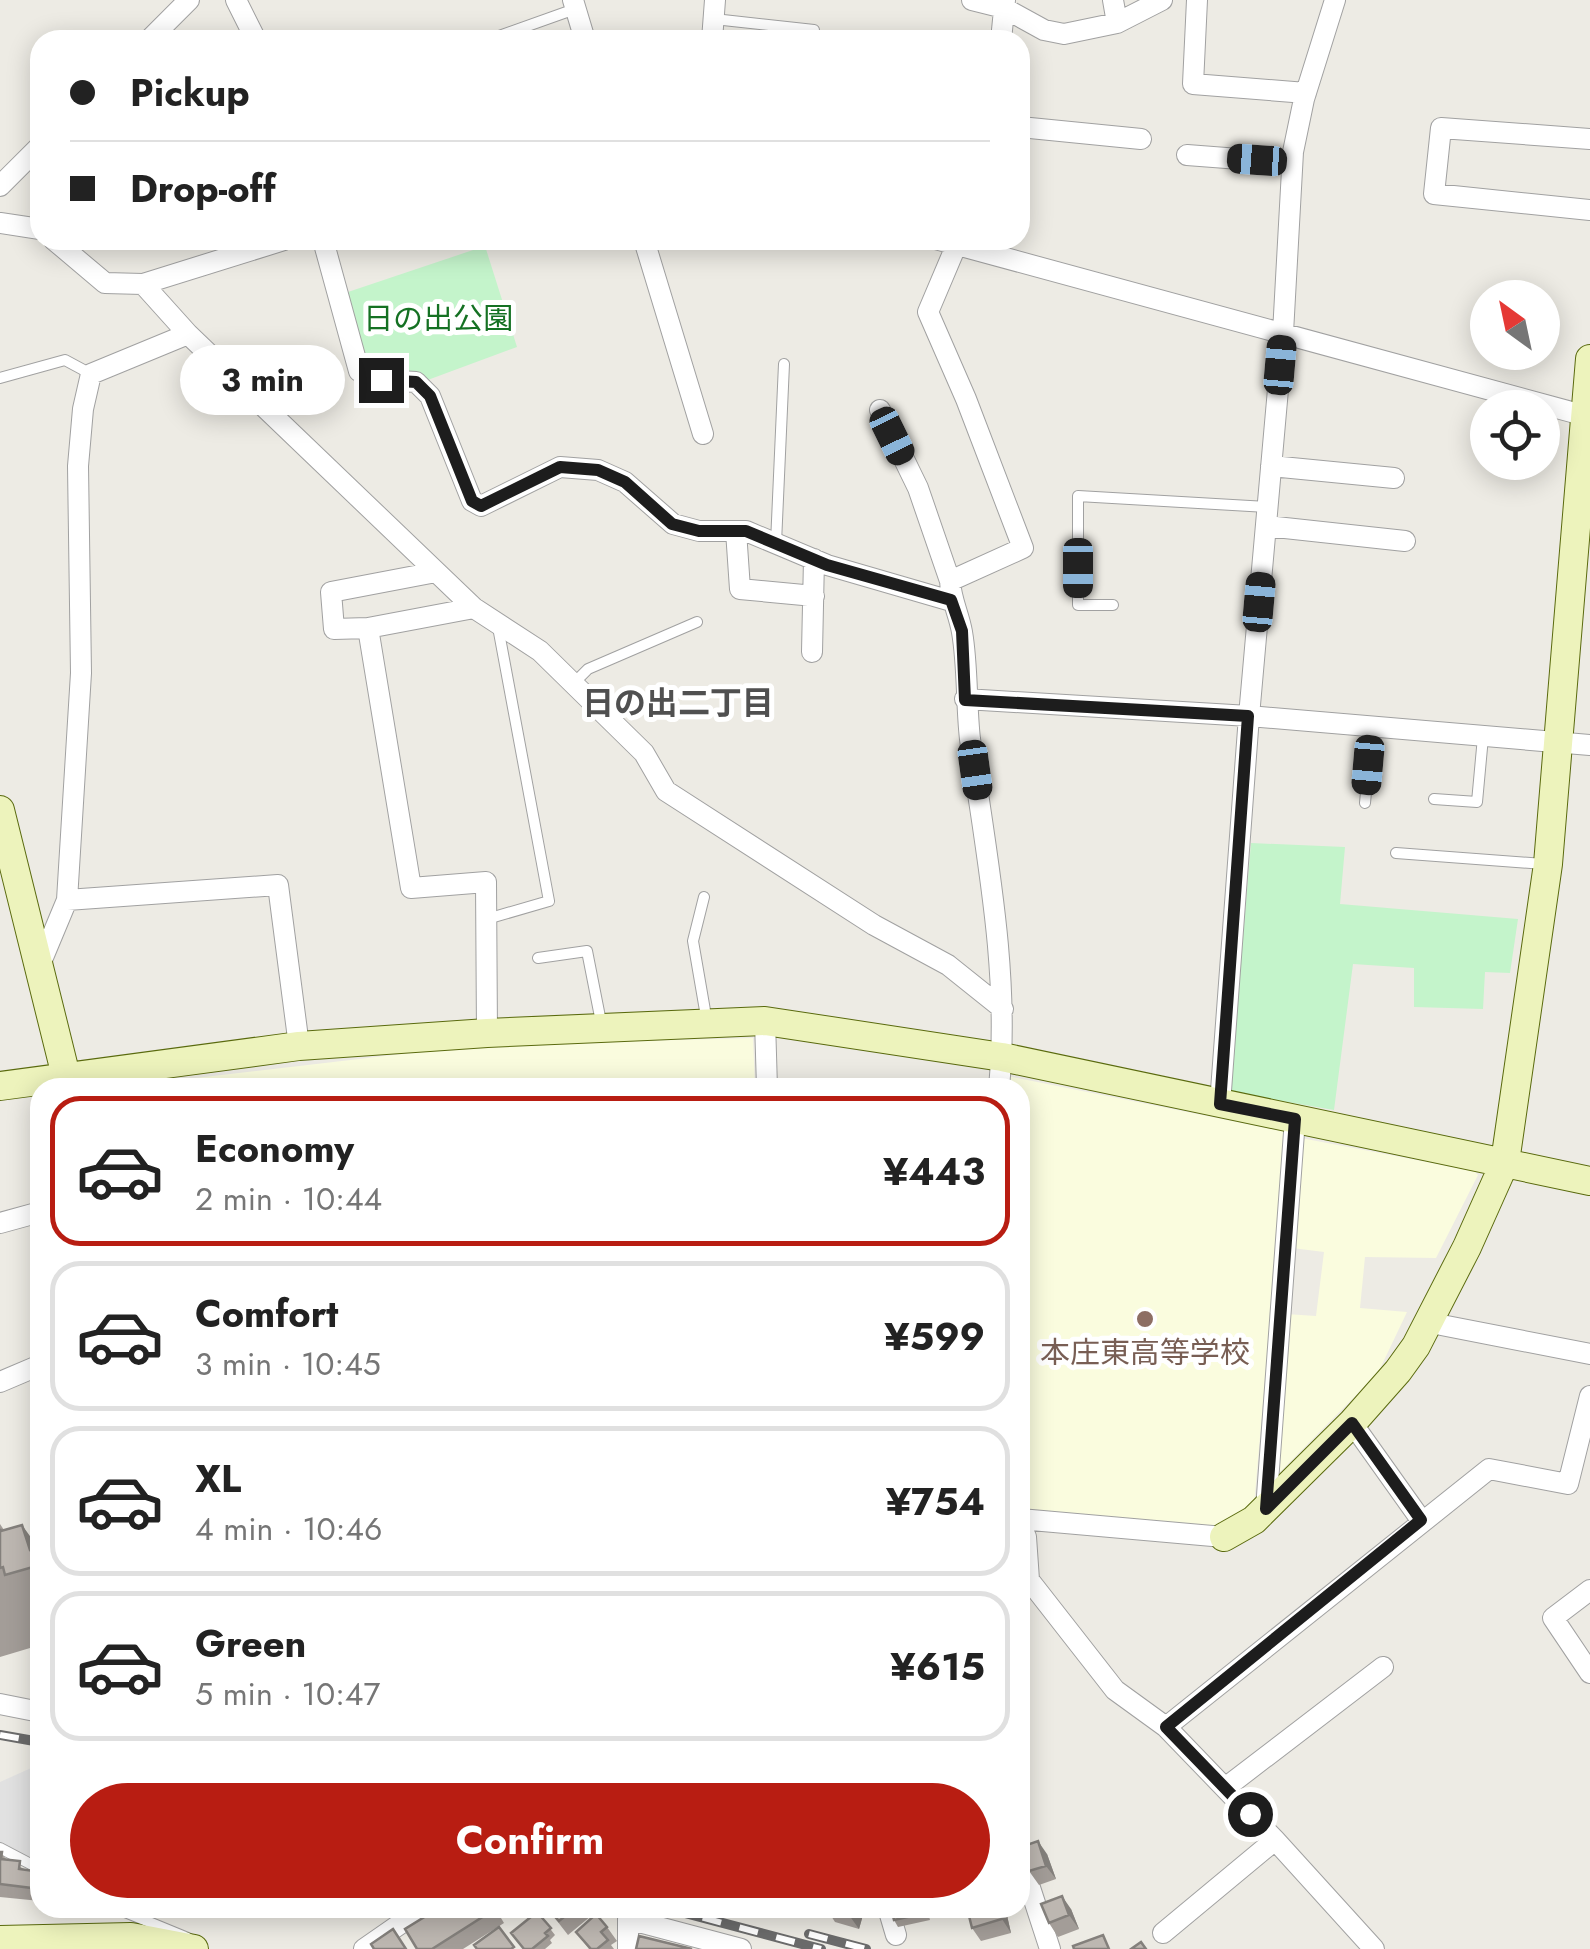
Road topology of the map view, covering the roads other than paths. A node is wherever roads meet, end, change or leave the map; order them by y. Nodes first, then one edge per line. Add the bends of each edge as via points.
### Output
1 (190, 0) edge
2 (236, 0) edge
3 (972, 0) edge
4 (1113, 0) edge
5 (1162, 0) edge
6 (1197, 0) edge
7 (1335, 0) edge
8 (574, 4) edge
9 (1004, 4) edge
10 (714, 20) edge
11 (1117, 22) junction
12 (158, 30) edge
13 (251, 30) edge
14 (512, 30) edge
15 (582, 30) edge
16 (814, 30) dead end
17 (1002, 30) edge
18 (1306, 93) junction
19 (1030, 128) edge
20 (1140, 139) dead end
21 (1590, 139) edge
22 (30, 156) edge
23 (1187, 156) dead end
24 (1292, 163) junction
25 (0, 186) edge
26 (1590, 210) edge
27 (0, 223) edge
28 (30, 228) edge
29 (66, 250) edge
30 (252, 250) edge
31 (326, 250) edge
32 (647, 250) edge
33 (945, 250) edge
34 (998, 250) edge
35 (143, 284) junction
36 (1284, 333) junction
37 (188, 334) junction
38 (1590, 359) edge
39 (784, 364) dead end
40 (92, 374) junction
41 (0, 378) edge
42 (880, 410) dead end
43 (1588, 417) edge
44 (703, 434) dead end
45 (1272, 466) junction
46 (1394, 478) dead end
47 (1267, 516) junction
48 (736, 531) junction
49 (1406, 541) dead end
50 (776, 544) junction
51 (814, 559) junction
52 (436, 572) junction
53 (951, 591) junction
54 (814, 596) junction
55 (1113, 604) dead end
56 (474, 608) junction
57 (698, 622) dead end
58 (498, 624) junction
59 (368, 628) junction
60 (812, 652) dead end
61 (574, 684) junction
62 (965, 700) junction
63 (1248, 716) junction
64 (1372, 726) junction
65 (1483, 736) junction
66 (1556, 742) junction
67 (1590, 745) edge
68 (1434, 799) dead end
69 (1365, 803) dead end
70 (0, 810) edge
71 (1396, 852) dead end
72 (1548, 864) junction
73 (704, 897) dead end
74 (67, 900) junction
75 (486, 920) junction
76 (538, 958) dead end
77 (39, 966) junction
78 (1002, 1009) junction
79 (765, 1020) junction
80 (707, 1023) junction
81 (602, 1028) junction
82 (487, 1033) junction
83 (299, 1046) junction
84 (1002, 1056) junction
85 (66, 1078) edge
86 (93, 1078) edge
87 (768, 1078) edge
88 (1000, 1078) edge
89 (30, 1084) edge
90 (0, 1086) edge
91 (1220, 1104) junction
92 (1295, 1119) junction
93 (1505, 1162) junction
94 (1590, 1181) edge
95 (30, 1215) edge
96 (0, 1223) edge
97 (1426, 1322) junction
98 (1590, 1354) edge
99 (30, 1369) edge
100 (0, 1382) edge
101 (1590, 1396) edge
102 (1352, 1423) junction
103 (1266, 1509) junction
104 (1421, 1520) junction
105 (1030, 1522) edge
106 (1224, 1538) joint
107 (1030, 1587) edge
108 (1590, 1590) edge
109 (1383, 1667) dead end
110 (1590, 1673) edge
111 (0, 1704) edge
112 (30, 1710) edge
113 (1166, 1727) junction
114 (1225, 1788) junction
115 (1275, 1840) junction
116 (0, 1848) edge
117 (30, 1863) edge
118 (1030, 1888) edge
119 (141, 1918) edge
120 (410, 1918) edge
121 (891, 1918) edge
122 (1164, 1933) dead end
123 (896, 1935) dead end
124 (6, 1938) edge
125 (194, 1949) edge
126 (202, 1949) edge
127 (364, 1949) edge
128 (628, 1949) edge
129 (741, 1949) edge
130 (1050, 1949) edge
131 (1374, 1949) edge

1 - 12 street
2 - 13 street
3 - 9 street
4 - 11 street
5 - 11 street
6 - 18 street via 1193,84
7 - 18 street
8 - 14 lane
8 - 15 street
9 - 11 street via 1044,30 1064,34
9 - 17 street
10 - 16 lane
18 - 24 street
19 - 20 street
21 - 26 street via 1441,128 1434,194
22 - 25 street
23 - 24 street
24 - 36 street
27 - 28 street
29 - 35 street via 105,284
30 - 35 street
31 - 48 street via 359,371 416,382 430,396 472,501 481,506 560,467 576,467 625,482 672,524
32 - 44 street
33 - 53 street via 928,312 1024,548
34 - 36 street
35 - 37 street
36 - 43 street
36 - 45 street
37 - 40 street
37 - 52 street
38 - 43 street
39 - 50 lane
40 - 41 lane via 65,360
40 - 74 street via 78,466 81,673
42 - 53 street via 918,488
43 - 66 street
45 - 46 street
45 - 47 street
47 - 49 street
47 - 55 lane via 1078,496 1078,605
47 - 63 street
48 - 50 street
48 - 54 street via 740,589
50 - 51 street
51 - 53 street
51 - 54 street
52 - 56 street
52 - 59 street via 331,592 334,629
53 - 62 street via 962,631
54 - 60 street
56 - 58 street
56 - 59 street
57 - 61 lane via 588,669
58 - 61 street
58 - 75 lane via 549,902
59 - 75 street via 411,888 486,882
61 - 78 street via 644,754 666,791 948,965
62 - 63 street
62 - 78 street
63 - 64 street
63 - 91 street
64 - 65 street
64 - 69 lane
65 - 66 street
65 - 68 lane via 1477,802
66 - 67 street
66 - 72 street
70 - 77 street
71 - 72 lane
72 - 93 street
73 - 80 lane via 693,942
74 - 77 street
74 - 83 street via 278,885
75 - 82 street
76 - 81 lane via 586,951
77 - 85 street
78 - 84 street
79 - 80 street
79 - 84 street
79 - 87 street
80 - 81 street
81 - 82 street
82 - 83 street
83 - 86 street
84 - 88 street
84 - 91 street
89 - 90 street
91 - 92 street
92 - 93 street
92 - 103 street
93 - 94 street
93 - 97 street
95 - 96 street
97 - 98 street
97 - 102 street via 1398,1371
99 - 100 street
101 - 104 street via 1568,1484 1488,1469
102 - 103 street
102 - 104 street
103 - 106 street
104 - 113 street
105 - 106 street
107 - 113 street via 1115,1690
108 - 110 street via 1553,1618
109 - 114 street
111 - 112 street
113 - 114 street
114 - 115 street
115 - 122 street
115 - 131 street
116 - 117 lane
118 - 130 street
119 - 126 lane
120 - 127 street
121 - 123 street
124 - 125 street via 131,1937
128 - 129 street via 628,1918

